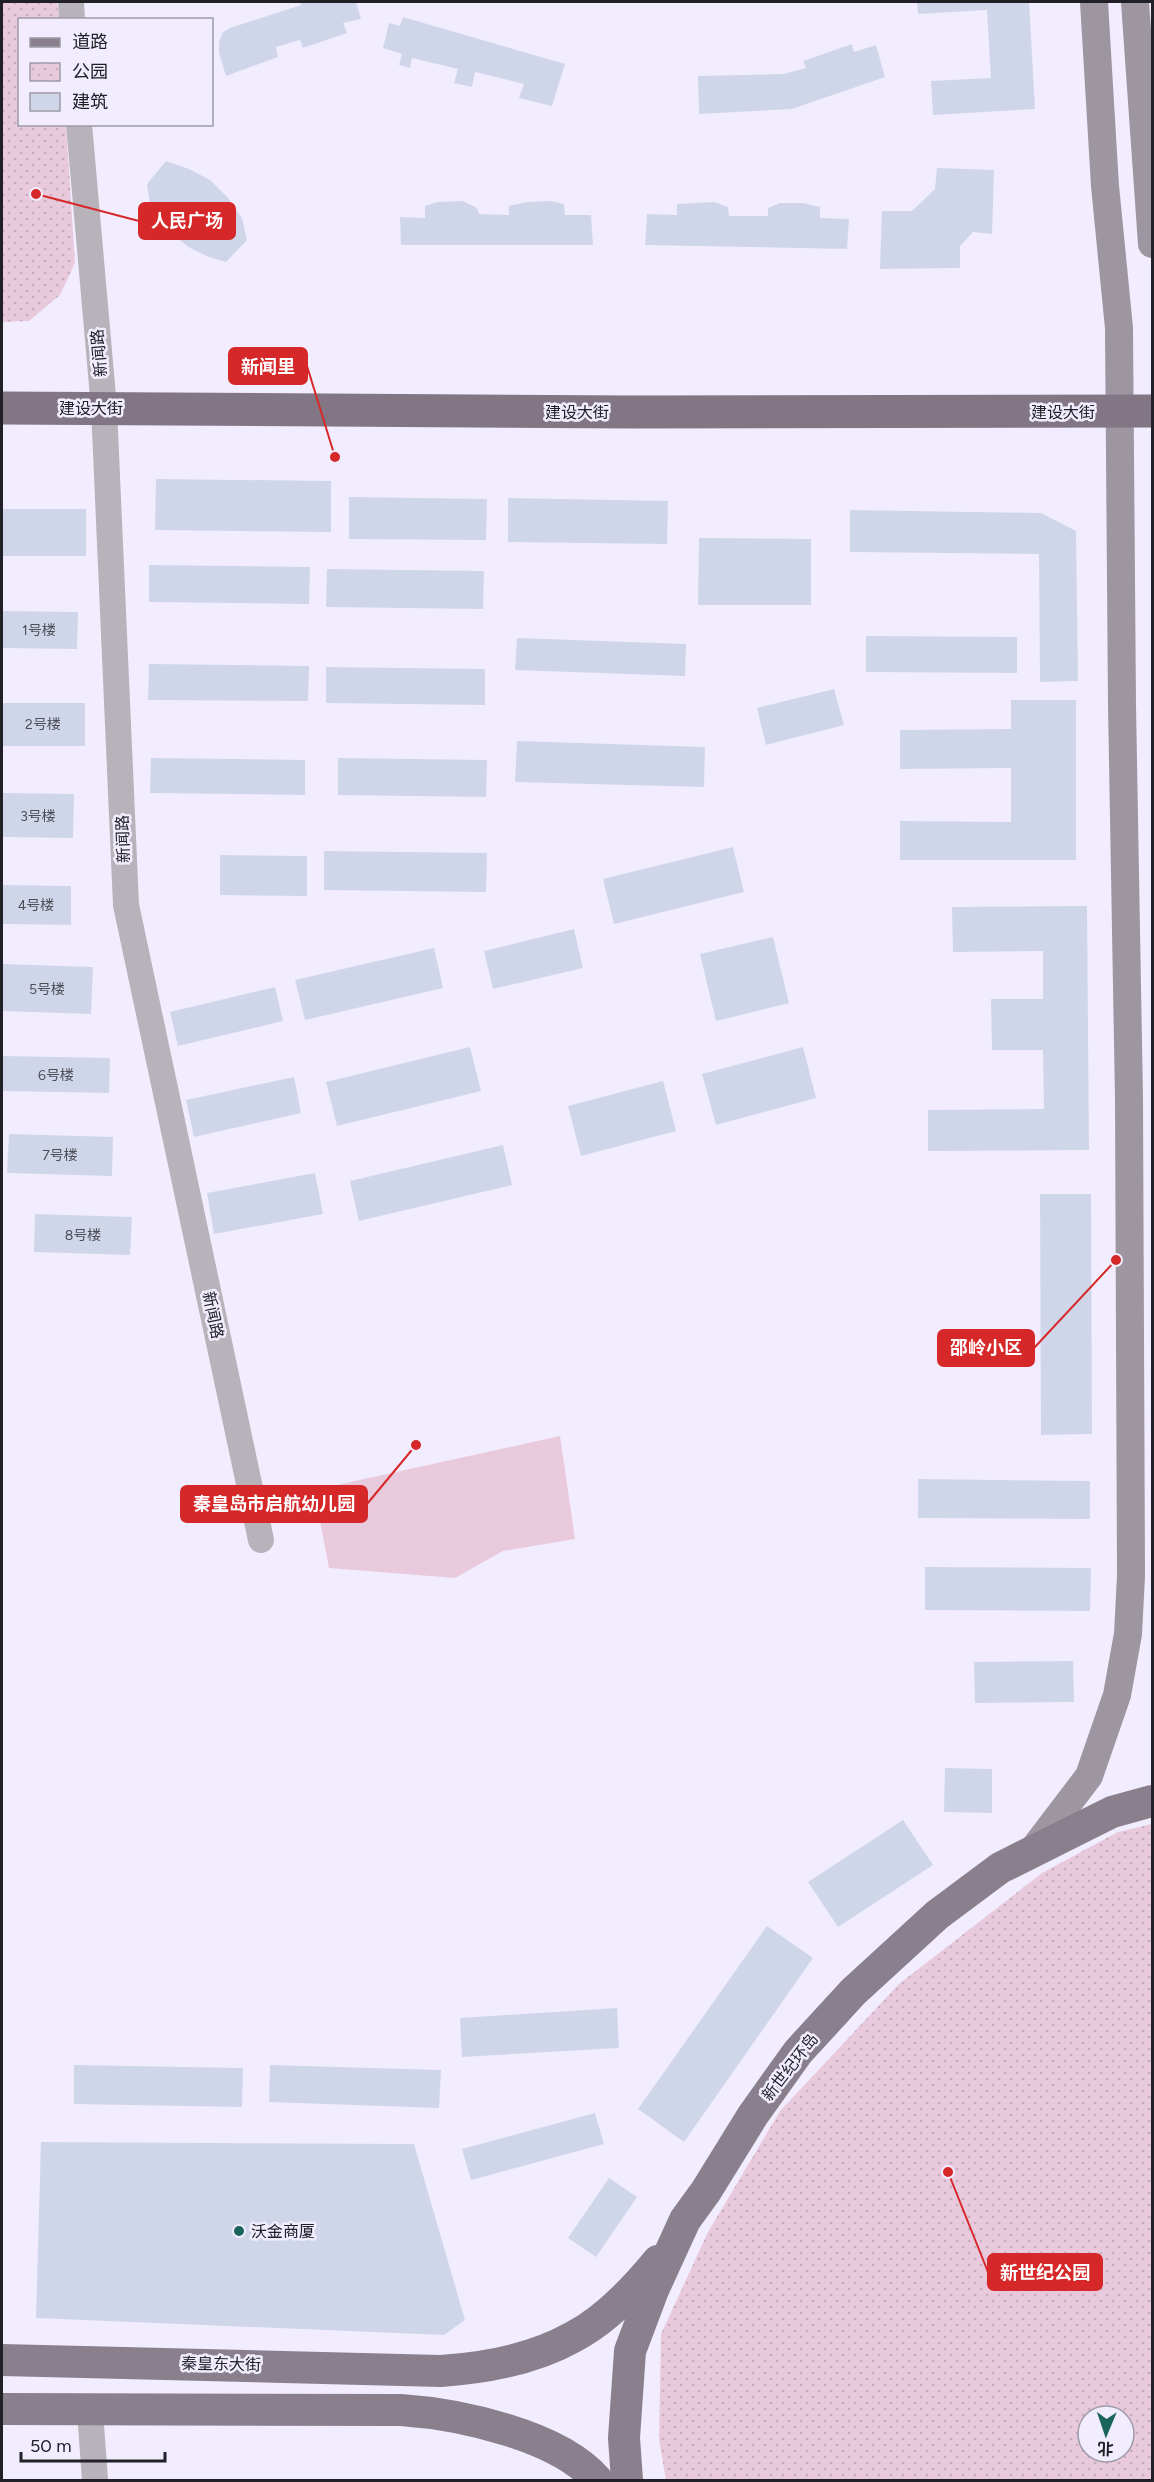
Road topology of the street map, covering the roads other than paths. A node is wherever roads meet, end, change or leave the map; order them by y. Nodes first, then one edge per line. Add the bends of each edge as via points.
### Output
1 (71, 2) edge
2 (1094, 2) edge
3 (1135, 2) edge
4 (72, 18) edge
5 (79, 126) edge
6 (1152, 244) edge
7 (2, 408) edge
8 (104, 408) junction
9 (1152, 411) edge
10 (1119, 412) junction
11 (261, 1540) dead end
12 (1152, 1801) edge
13 (1032, 1851) junction
14 (685, 2220) junction
15 (2, 2360) edge
16 (2, 2409) edge
17 (90, 2411) junction
18 (94, 2481) edge
19 (597, 2481) edge
20 (627, 2481) edge

1 - 4 street
2 - 10 main road via 1105,186 1119,328
3 - 6 main road
5 - 8 street, 新闻路
7 - 8 highway, 建设大街
8 - 10 highway, 建设大街
8 - 11 street, 新闻路 via 126,905
9 - 10 highway, 建设大街
10 - 13 main road via 1129,1098 1128,1634 1118,1695 1089,1776
12 - 13 main road, 新世纪环岛 via 1112,1812
13 - 14 main road, 新世纪环岛 via 1000,1868 937,1915 853,1992 798,2052
14 - 15 main road, 秦皇东大街 via 657,2262 618,2304 574,2337 535,2354 476,2368 441,2371
14 - 20 main road, 新世纪环岛 via 630,2351 624,2438
16 - 17 main road
17 - 18 street
17 - 19 main road via 438,2413 522,2435 551,2447

